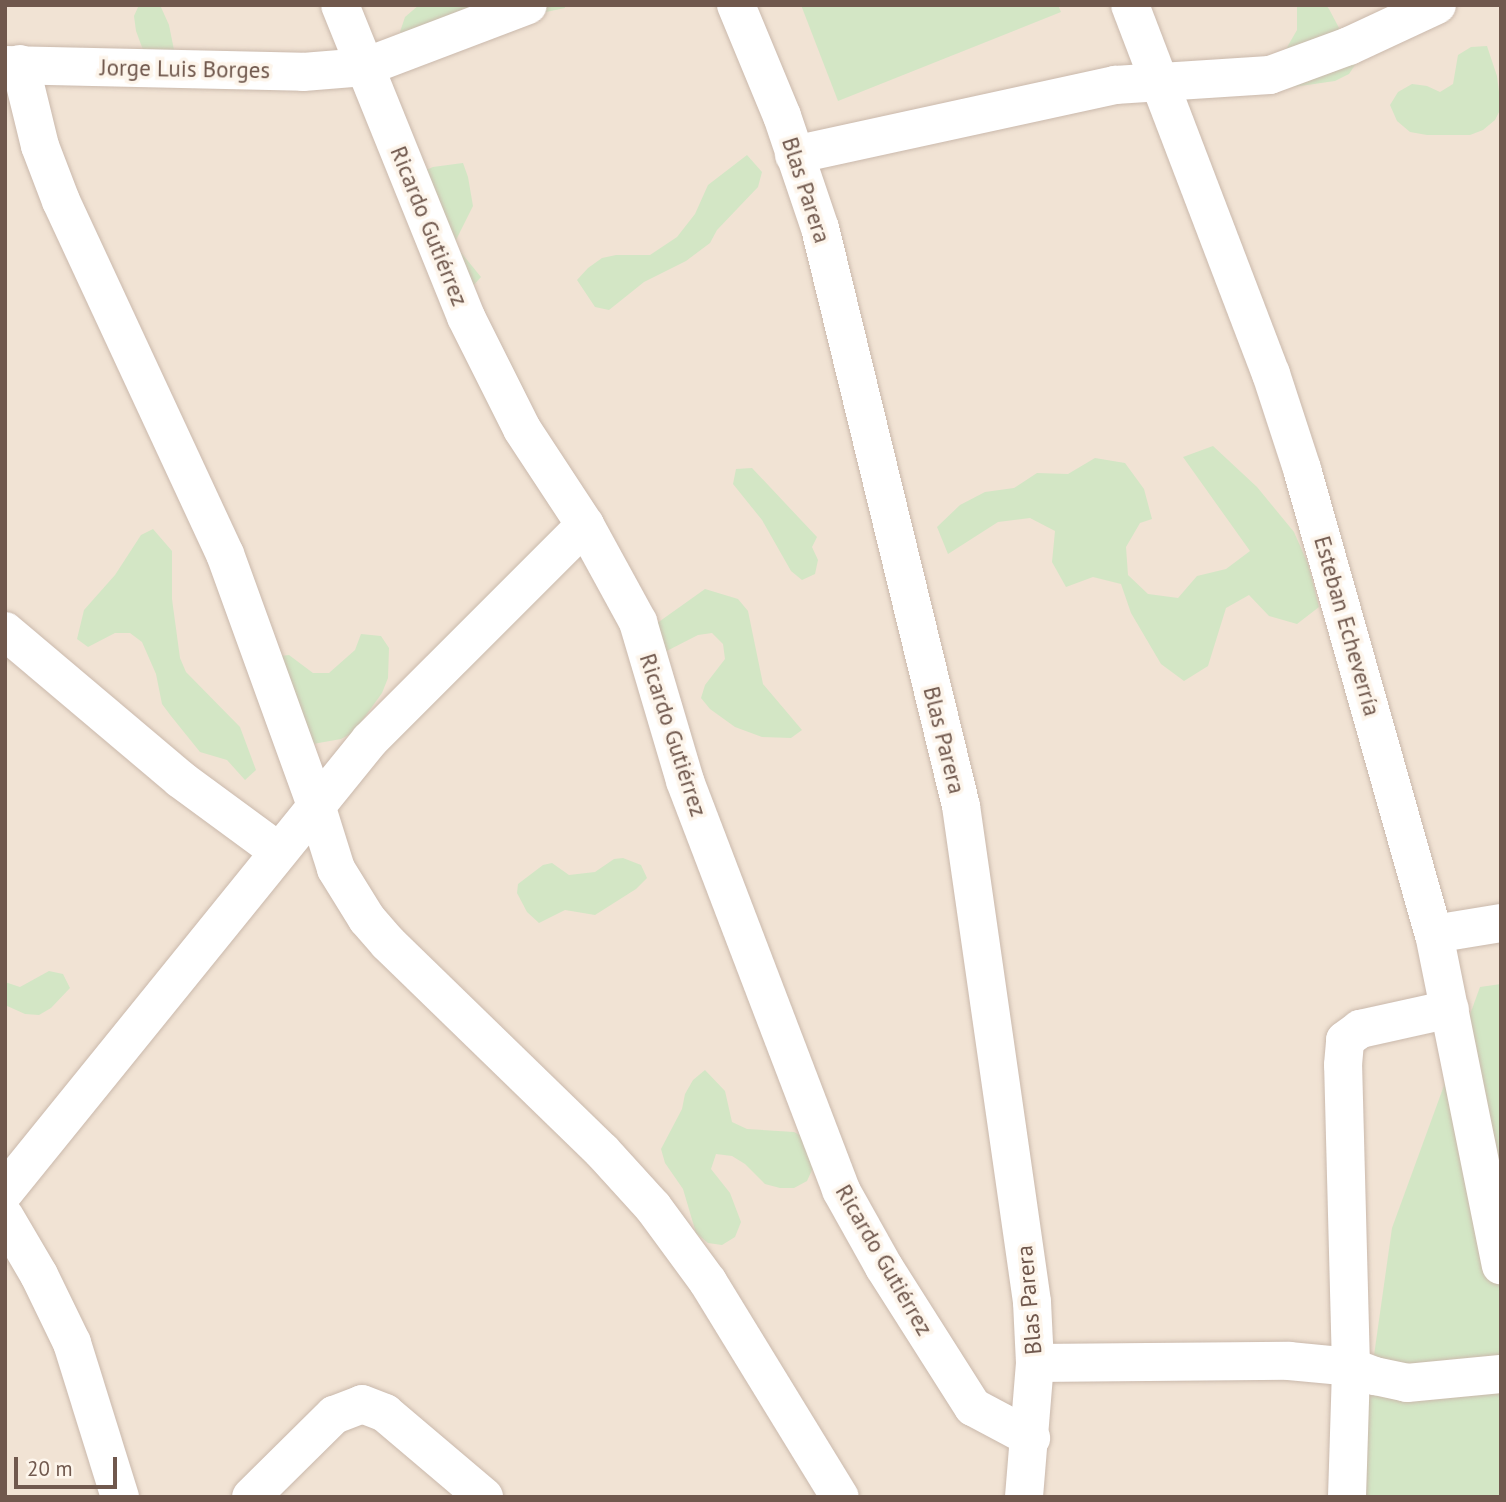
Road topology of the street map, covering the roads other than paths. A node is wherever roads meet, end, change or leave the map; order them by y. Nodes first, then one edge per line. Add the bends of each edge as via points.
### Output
1 (340, 5) edge
2 (528, 5) edge
3 (736, 5) edge
4 (1130, 5) edge
5 (1437, 5) edge
6 (13, 64) edge
7 (365, 67) junction
8 (1160, 81) junction
9 (793, 155) junction
10 (585, 525) junction
11 (5, 631) edge
12 (316, 805) junction
13 (278, 851) junction
14 (1501, 923) edge
15 (1434, 934) junction
16 (1450, 1009) junction
17 (5, 1191) edge
18 (5, 1217) edge
19 (1501, 1265) edge
20 (1035, 1363) junction
21 (1351, 1367) junction
22 (1501, 1374) edge
23 (1031, 1438) junction
24 (120, 1497) edge
25 (251, 1497) edge
26 (484, 1497) edge
27 (840, 1497) edge
28 (1024, 1497) edge
29 (1347, 1497) edge

1 - 7 street, Ricardo Gutiérrez
2 - 7 street, Jorge Luis Borges
3 - 9 street, Blas Parera via 782,116
4 - 8 street, Esteban Echeverría
5 - 8 street via 1349,46 1270,75
6 - 7 street, Jorge Luis Borges via 303,72
6 - 12 street via 61,201 225,554
7 - 10 street, Ricardo Gutiérrez via 466,317 522,429
8 - 9 street via 1115,85
8 - 15 street, Esteban Echeverría via 1271,374 1302,469
9 - 20 street, Blas Parera via 820,228 961,806 1032,1301
10 - 12 street via 370,740
10 - 23 street, Ricardo Gutiérrez via 638,622 685,781 841,1190 972,1407
11 - 13 street via 180,779
12 - 13 street
12 - 27 street via 336,869 368,919 653,1207 708,1282
13 - 17 street
14 - 15 street
15 - 16 street, Esteban Echeverría
16 - 19 street, Esteban Echeverría
16 - 21 street via 1360,1029 1345,1040
18 - 24 street via 72,1343
20 - 21 street via 1289,1361
20 - 23 street, Blas Parera
21 - 22 street via 1408,1382
21 - 29 street
23 - 28 street, Blas Parera
25 - 26 street via 334,1415 362,1404 386,1413

